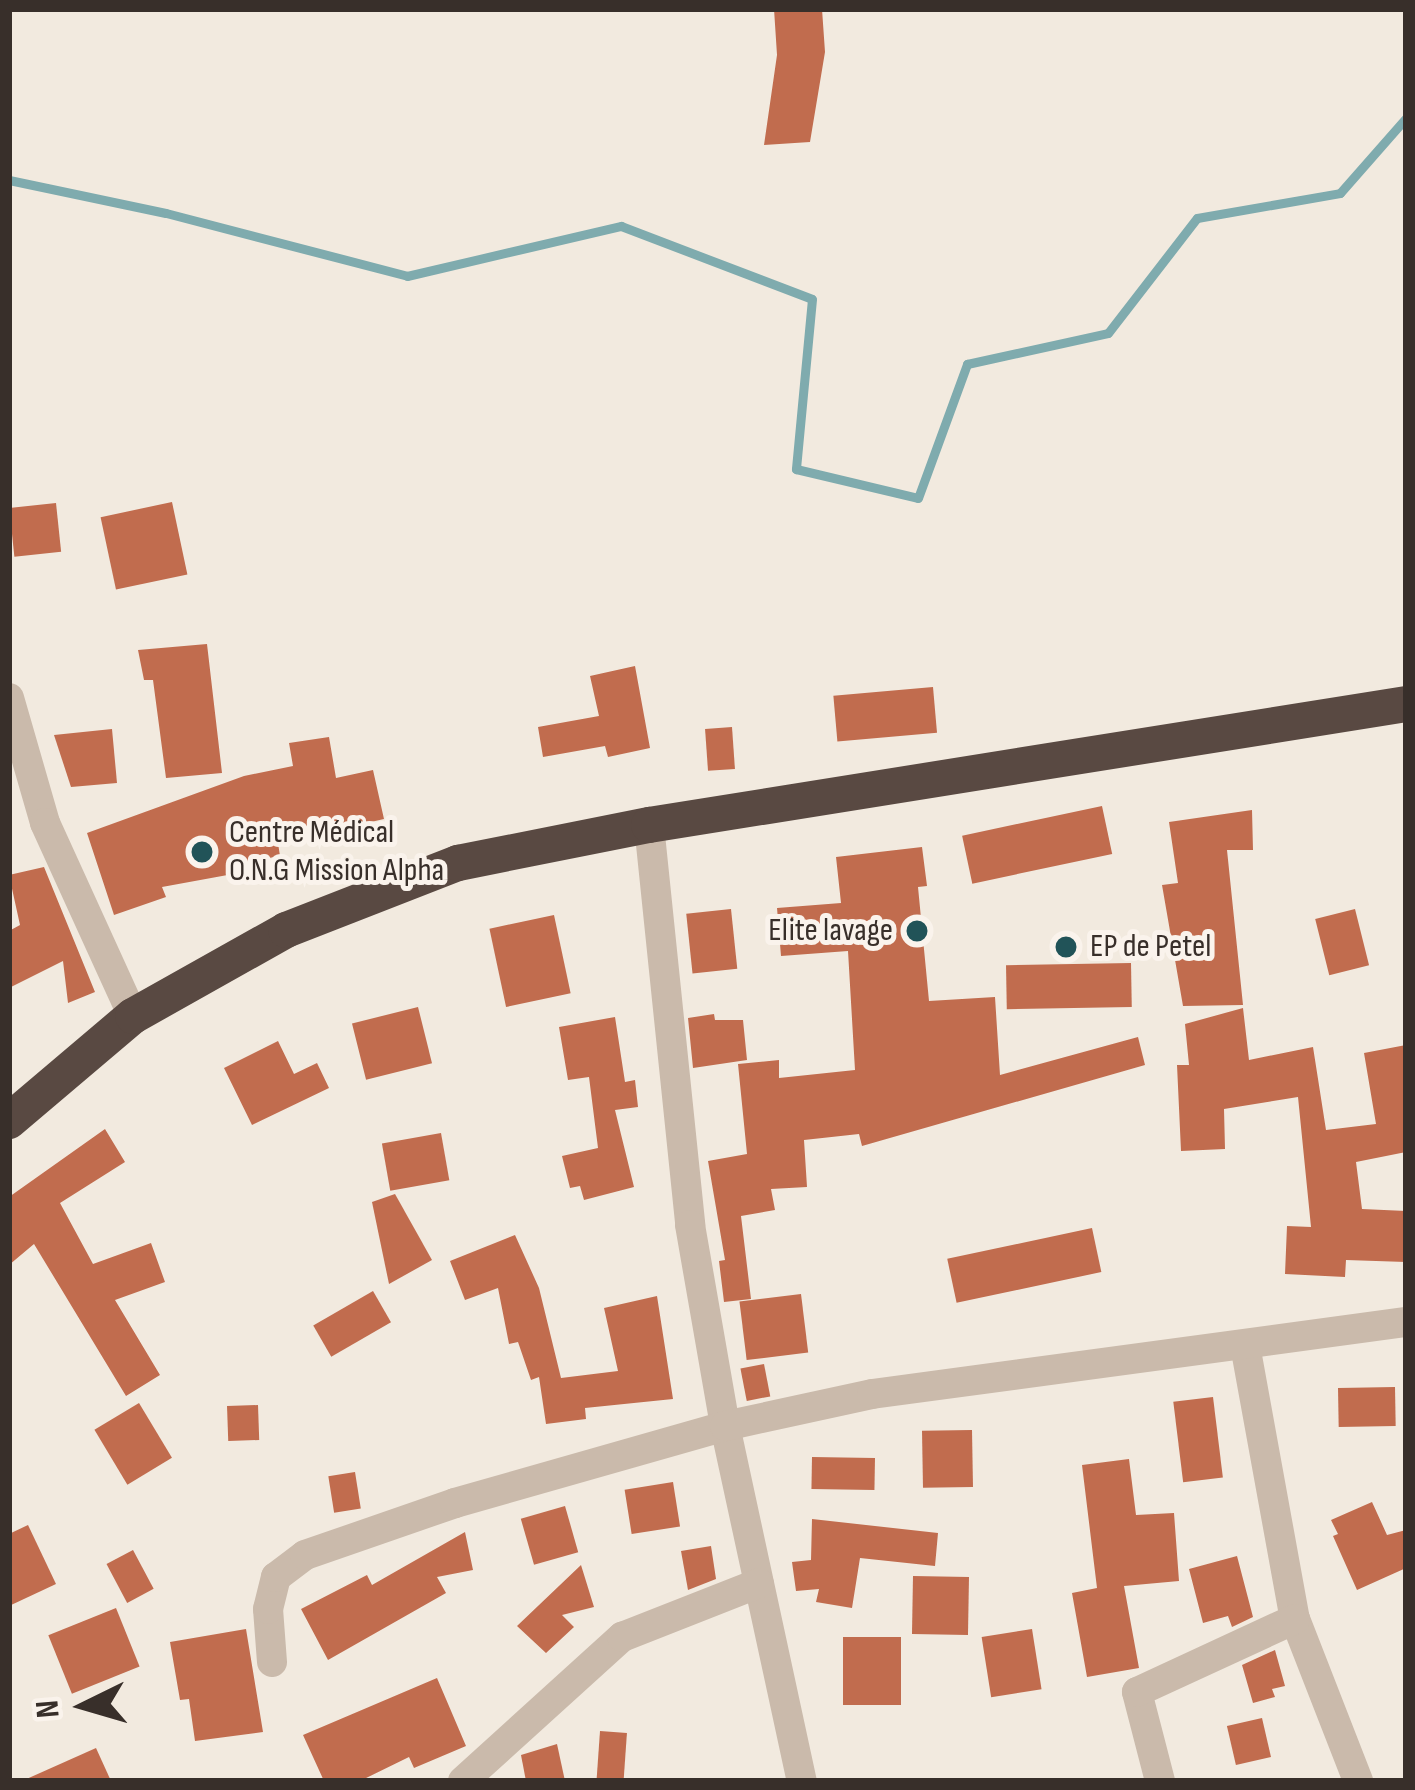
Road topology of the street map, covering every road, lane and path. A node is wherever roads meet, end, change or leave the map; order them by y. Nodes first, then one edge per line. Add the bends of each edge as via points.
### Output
1 (9, 698) edge
2 (1406, 704) edge
3 (649, 825) junction
4 (133, 1016) junction
5 (9, 1121) edge
6 (1406, 1322) edge
7 (1245, 1345) junction
8 (724, 1426) junction
9 (759, 1583) junction
10 (1295, 1619) junction
11 (272, 1662) dead end
12 (463, 1781) edge
13 (802, 1781) edge
14 (1160, 1781) edge
15 (1358, 1781) edge

1 - 4 street via 45,823
2 - 3 highway
3 - 4 highway via 458,863 286,930
3 - 8 street via 690,1225
4 - 5 highway
6 - 7 street
7 - 8 street via 872,1394
7 - 10 street
8 - 9 street
8 - 11 street via 305,1555 276,1577 268,1609
9 - 12 street via 622,1636
9 - 13 street
10 - 14 street via 1136,1692
10 - 15 street

